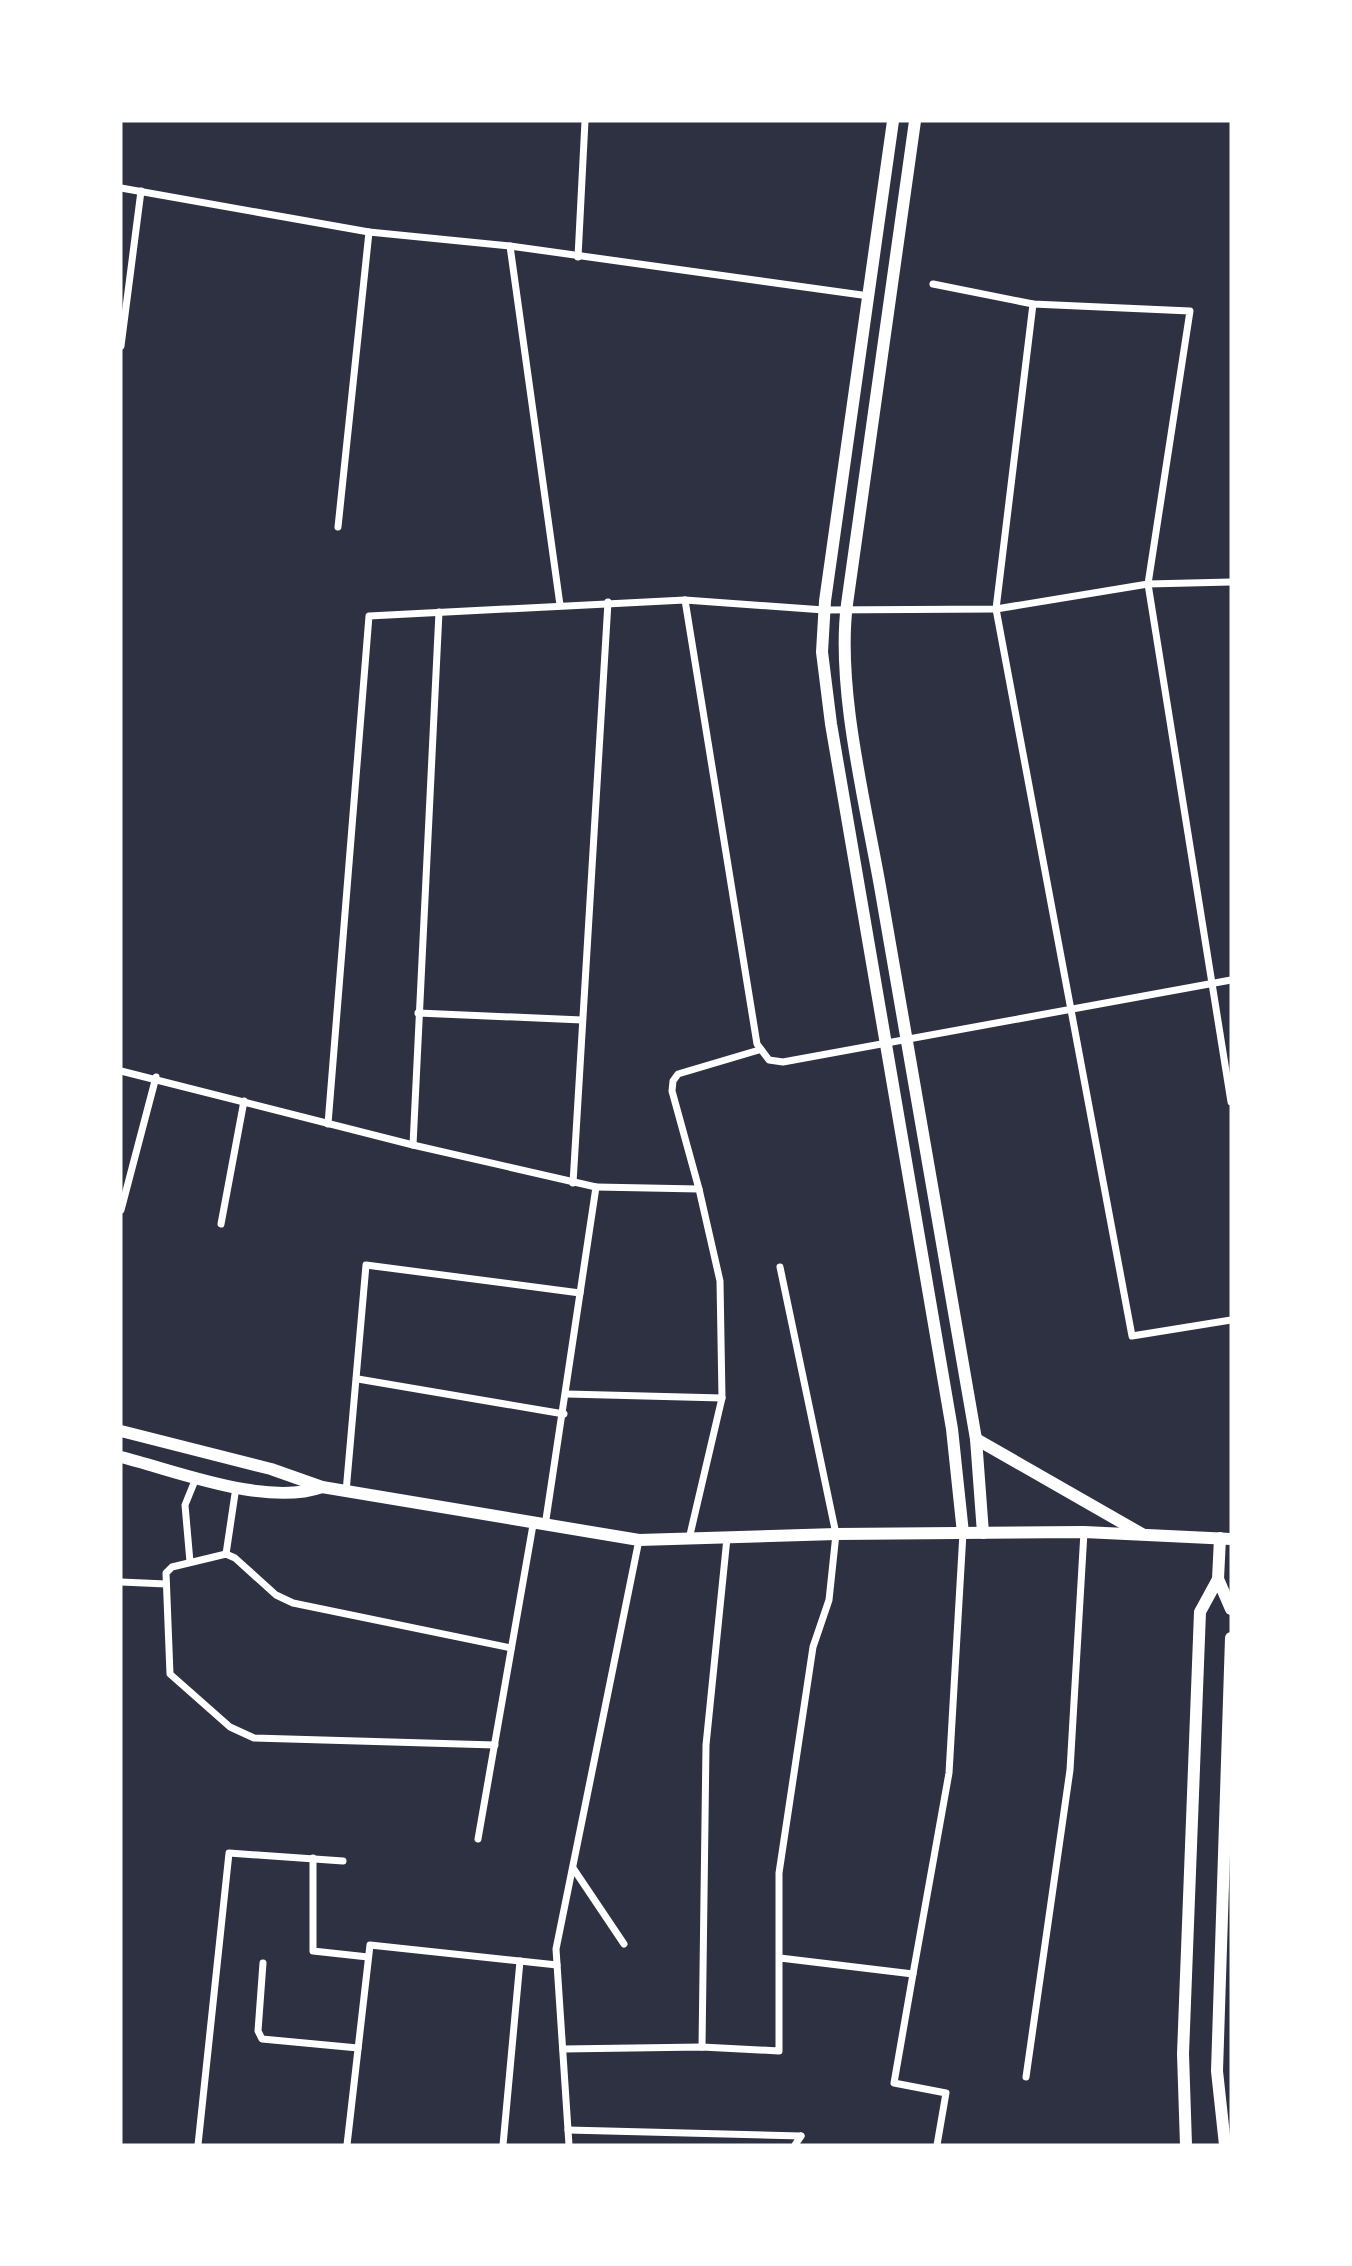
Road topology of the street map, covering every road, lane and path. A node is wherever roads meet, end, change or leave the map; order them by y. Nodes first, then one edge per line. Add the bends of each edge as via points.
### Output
1 (585, 121) edge
2 (893, 121) edge
3 (915, 121) edge
4 (121, 188) edge
5 (141, 191) junction
6 (369, 232) junction
7 (510, 246) junction
8 (578, 257) junction
9 (933, 284) dead end
10 (870, 296) junction
11 (1033, 304) junction
12 (121, 346) edge
13 (338, 527) dead end
14 (1231, 582) edge
15 (1148, 584) junction
16 (685, 600) junction
17 (608, 602) junction
18 (559, 605) junction
19 (846, 609) junction
20 (996, 609) junction
21 (824, 610) junction
22 (439, 612) junction
23 (1231, 980) edge
24 (1212, 984) junction
25 (1071, 1008) junction
26 (418, 1013) junction
27 (582, 1020) junction
28 (906, 1040) junction
29 (885, 1043) junction
30 (759, 1050) junction
31 (121, 1071) edge
32 (156, 1077) junction
33 (244, 1101) junction
34 (1231, 1102) edge
35 (328, 1124) junction
36 (413, 1145) junction
37 (573, 1183) junction
38 (596, 1186) junction
39 (699, 1189) junction
40 (121, 1210) edge
41 (221, 1224) dead end
42 (780, 1267) dead end
43 (580, 1293) junction
44 (1231, 1320) edge
45 (358, 1379) junction
46 (567, 1394) junction
47 (722, 1398) junction
48 (564, 1414) junction
49 (121, 1431) edge
50 (976, 1439) junction
51 (121, 1457) edge
52 (197, 1476) junction
53 (236, 1487) junction
54 (322, 1487) junction
55 (346, 1492) junction
56 (539, 1526) junction
57 (1084, 1532) junction
58 (963, 1533) junction
59 (983, 1533) junction
60 (836, 1534) junction
61 (1145, 1535) junction
62 (727, 1538) junction
63 (689, 1539) junction
64 (1225, 1539) edge
65 (639, 1540) junction
66 (226, 1555) junction
67 (190, 1562) junction
68 (1218, 1579) junction
69 (121, 1582) edge
70 (166, 1584) junction
71 (1231, 1609) edge
72 (1231, 1638) edge
73 (512, 1648) junction
74 (495, 1745) junction
75 (478, 1839) dead end
76 (313, 1858) junction
77 (343, 1861) dead end
78 (573, 1868) junction
79 (624, 1944) dead end
80 (368, 1957) junction
81 (780, 1958) junction
82 (520, 1961) junction
83 (263, 1963) dead end
84 (557, 1965) junction
85 (913, 1974) junction
86 (702, 2047) junction
87 (358, 2048) junction
88 (563, 2049) junction
89 (1026, 2077) dead end
90 (568, 2130) junction
91 (198, 2145) edge
92 (347, 2145) edge
93 (503, 2145) edge
94 (569, 2145) edge
95 (795, 2145) edge
96 (937, 2145) edge
97 (1186, 2145) edge
98 (1225, 2145) edge

1 - 8 street
2 - 10 street
3 - 19 street
4 - 5 street
5 - 6 street
5 - 12 street
6 - 7 street
6 - 13 street
7 - 8 street
7 - 18 street
8 - 10 street
9 - 11 street
10 - 21 street
11 - 15 street via 1190,311
11 - 20 street
14 - 15 street
15 - 20 street
15 - 24 street
16 - 17 street
16 - 21 street
16 - 30 street
17 - 18 street
17 - 27 street
18 - 22 street
19 - 20 street
19 - 21 street
19 - 28 street via 846,678
20 - 25 street
21 - 29 street via 825,680
22 - 26 street
22 - 35 street via 369,616
23 - 24 street
24 - 25 street
24 - 34 street
25 - 28 street
25 - 44 street via 1132,1336
26 - 27 street
26 - 36 street
27 - 37 street
28 - 29 street
28 - 50 street
29 - 30 street via 783,1062 769,1060
29 - 58 street via 952,1429
30 - 39 street via 678,1074 673,1081
31 - 32 street
32 - 33 street
32 - 40 street
33 - 35 street
33 - 41 street
35 - 36 street
36 - 37 street
37 - 38 street
38 - 39 street
38 - 43 street
39 - 47 street via 720,1281
42 - 60 street
43 - 45 street via 366,1265
43 - 46 street
45 - 48 street
45 - 55 street
46 - 47 street
46 - 48 street
47 - 63 street
48 - 56 street
49 - 54 street via 271,1469
50 - 59 street
50 - 61 street
51 - 52 street
52 - 53 street
52 - 67 street via 185,1504
53 - 54 street via 304,1494
53 - 66 street
54 - 55 street
55 - 56 street
56 - 65 street
56 - 73 street
57 - 59 street
57 - 61 street
57 - 89 street via 1070,1769
58 - 59 street
58 - 60 street
58 - 85 street via 949,1773
60 - 62 street
60 - 81 street via 829,1600 813,1647 779,1873
61 - 64 street
62 - 63 street
62 - 86 street via 706,1745
63 - 65 street
64 - 68 street
65 - 78 street
66 - 67 street
66 - 73 street via 293,1603
67 - 70 street via 169,1570
68 - 71 street
68 - 97 street via 1200,1612 1183,2054
69 - 70 street
70 - 74 street via 170,1674 237,1732 254,1738
72 - 98 street via 1217,2071
73 - 74 street
74 - 75 street
76 - 77 street
76 - 80 street via 313,1951
76 - 91 street via 229,1853
78 - 79 street
78 - 84 street via 556,1948
80 - 82 street via 370,1945
80 - 87 street
81 - 85 street
81 - 86 street via 779,2051
82 - 84 street
82 - 93 street
83 - 87 street via 258,2031 262,2039
84 - 88 street
85 - 96 street via 894,2083 946,2093
86 - 88 street
87 - 92 street
88 - 90 street
90 - 94 street
90 - 95 street via 802,2136

